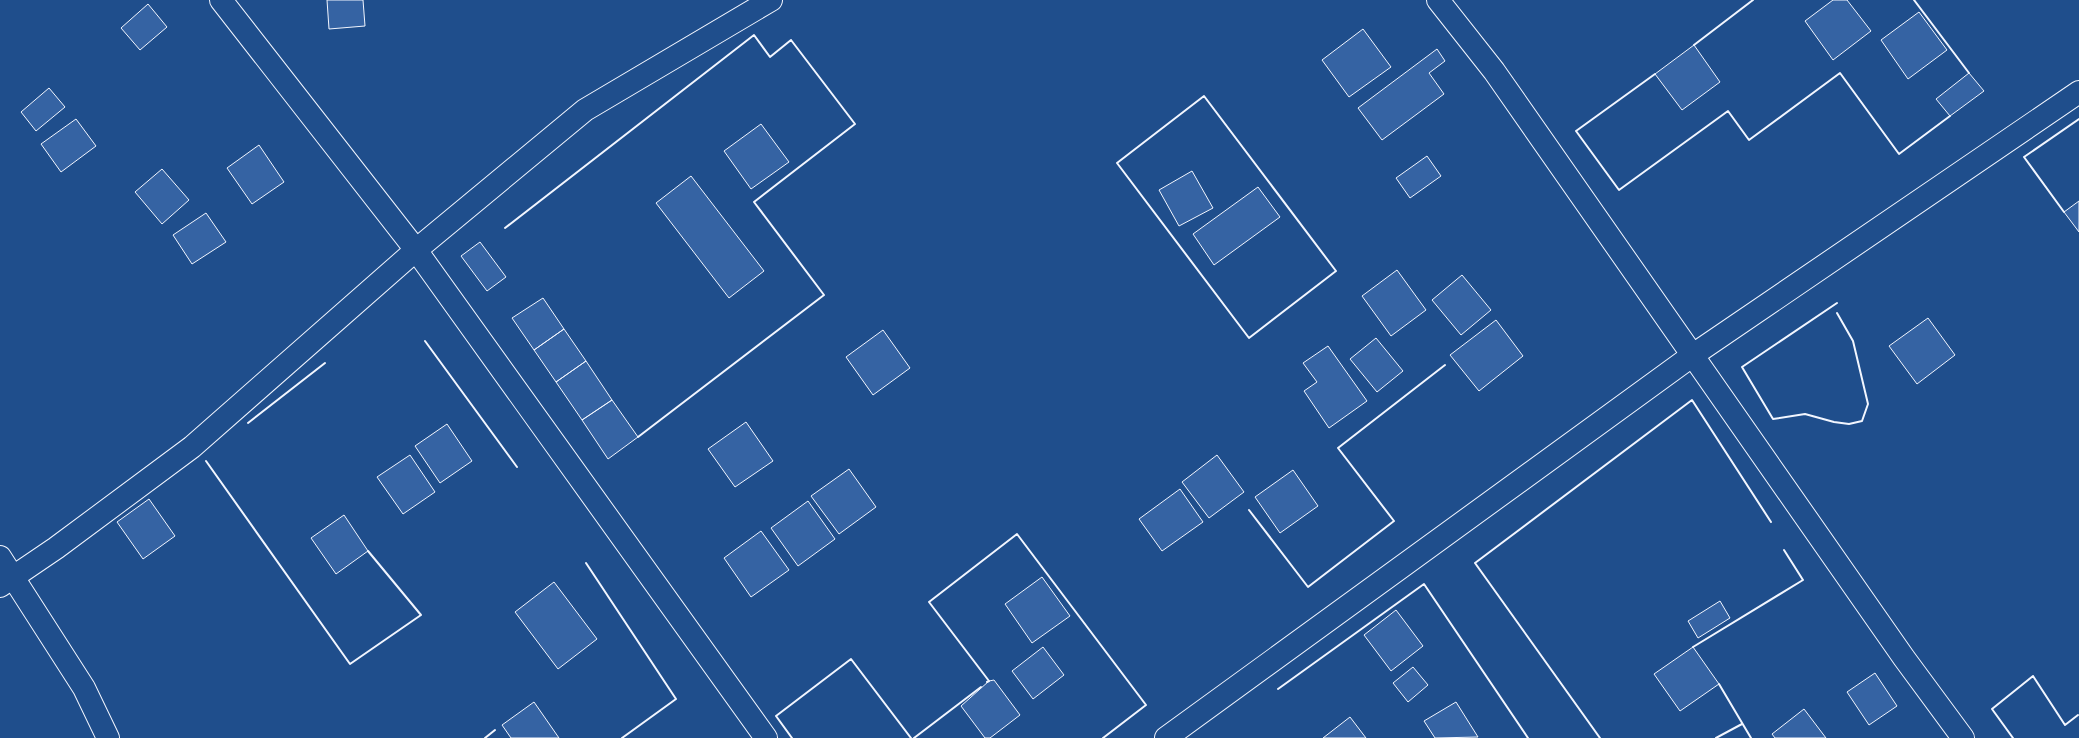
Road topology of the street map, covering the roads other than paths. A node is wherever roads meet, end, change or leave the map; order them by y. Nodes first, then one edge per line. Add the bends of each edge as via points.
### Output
1 (221, 0) edge
2 (771, 0) edge
3 (1438, 0) edge
4 (2079, 92) edge
5 (416, 250) junction
6 (1693, 356) junction
7 (0, 557) edge
8 (7, 582) edge
9 (108, 738) edge
10 (766, 738) edge
11 (1166, 738) edge
12 (1963, 738) edge

1 - 5 street
2 - 5 street via 585,110
3 - 6 street via 1494,71
4 - 6 street
5 - 8 street via 192,447
5 - 10 street
6 - 11 street
6 - 12 street via 1904,658
7 - 8 street
8 - 9 street via 84,688

